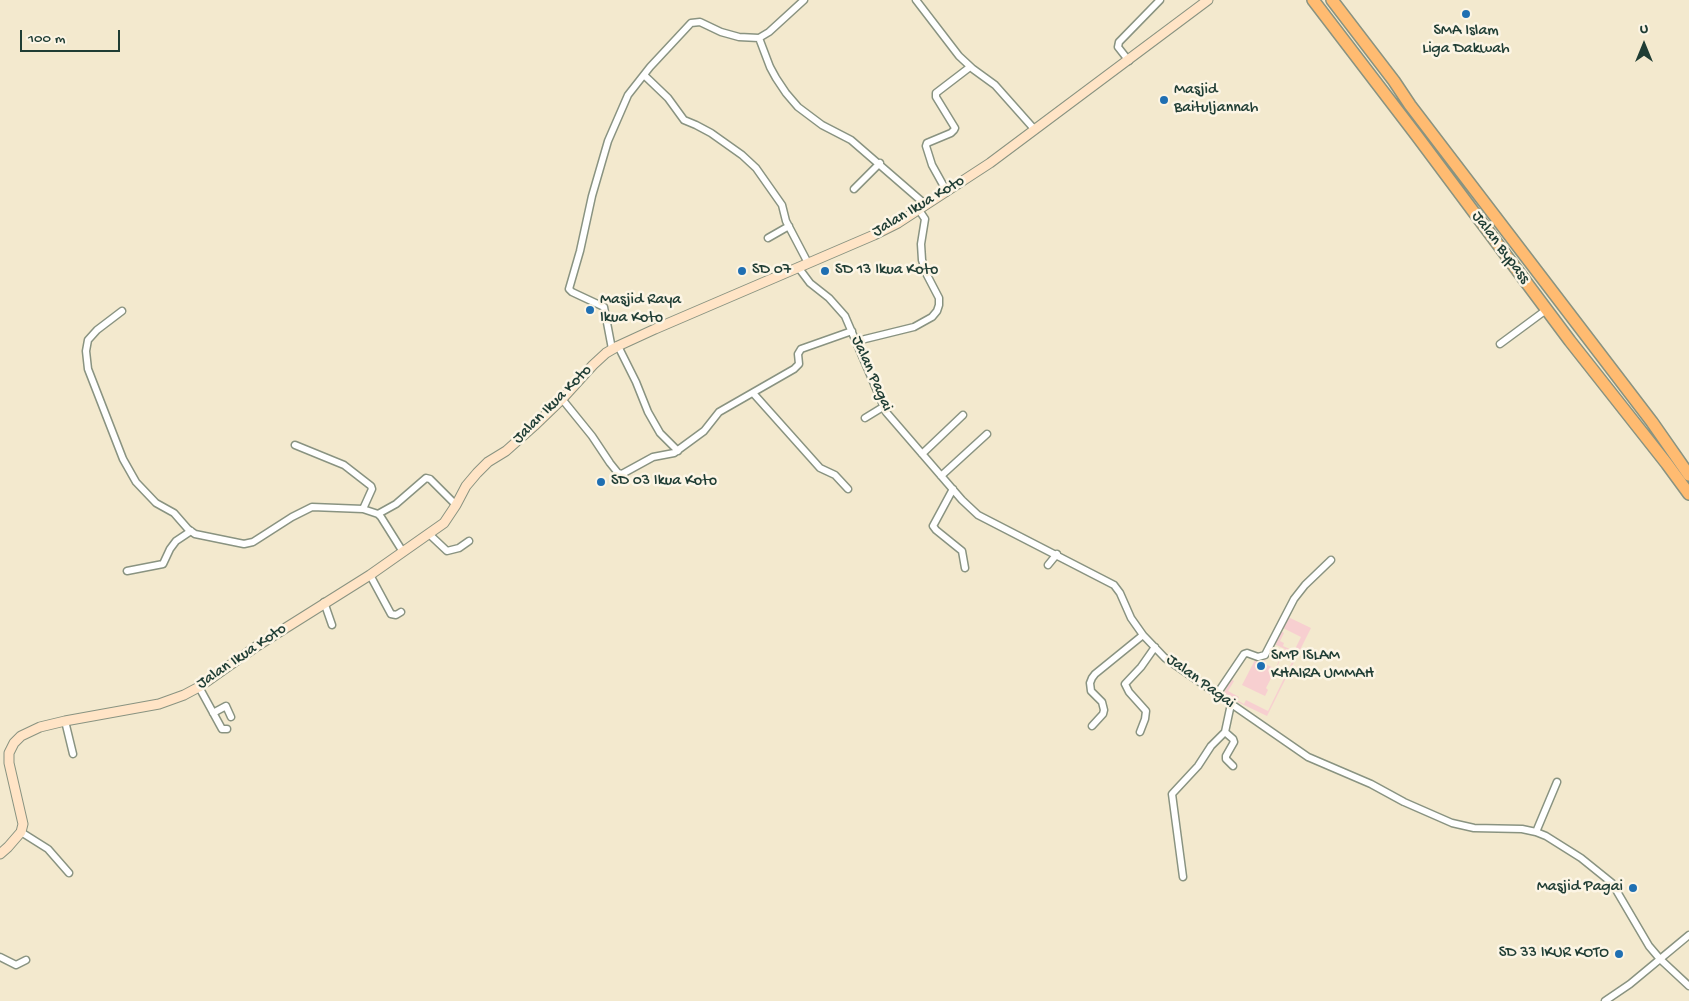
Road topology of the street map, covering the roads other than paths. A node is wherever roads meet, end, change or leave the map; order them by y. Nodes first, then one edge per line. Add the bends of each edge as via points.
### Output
1 (804, 0) edge
2 (916, 0) edge
3 (1160, 0) edge
4 (1208, 0) edge
5 (1313, 0) edge
6 (1332, 0) edge
7 (759, 38) junction
8 (1129, 61) junction
9 (970, 67) junction
10 (644, 75) junction
11 (1410, 105) junction
12 (1399, 113) junction
13 (1034, 130) junction
14 (880, 163) junction
15 (854, 189) dead end
16 (947, 192) junction
17 (922, 208) junction
18 (789, 226) junction
19 (768, 238) dead end
20 (808, 262) junction
21 (798, 267) junction
22 (1546, 310) junction
23 (122, 311) dead end
24 (852, 331) junction
25 (857, 342) junction
26 (1500, 344) dead end
27 (615, 347) junction
28 (753, 393) junction
29 (562, 399) junction
30 (883, 407) junction
31 (963, 415) dead end
32 (865, 418) dead end
33 (987, 434) dead end
34 (295, 445) dead end
35 (678, 451) junction
36 (922, 454) junction
37 (1689, 475) edge
38 (940, 476) junction
39 (848, 489) dead end
40 (953, 489) junction
41 (1689, 494) edge
42 (456, 505) junction
43 (363, 509) junction
44 (378, 514) junction
45 (191, 532) junction
46 (429, 534) junction
47 (469, 541) dead end
48 (403, 552) junction
49 (1057, 554) junction
50 (1331, 560) dead end
51 (1048, 565) dead end
52 (965, 568) dead end
53 (127, 571) dead end
54 (370, 574) junction
55 (324, 602) junction
56 (401, 612) dead end
57 (332, 625) dead end
58 (1143, 635) junction
59 (1155, 647) junction
60 (199, 687) junction
61 (1217, 694) junction
62 (1230, 704) junction
63 (213, 713) junction
64 (231, 717) dead end
65 (65, 721) junction
66 (1092, 726) dead end
67 (227, 729) dead end
68 (1140, 732) dead end
69 (1225, 732) junction
70 (72, 754) dead end
71 (1233, 766) dead end
72 (1557, 782) dead end
73 (21, 832) junction
74 (1536, 832) junction
75 (0, 854) edge
76 (69, 873) dead end
77 (1183, 878) dead end
78 (1689, 935) edge
79 (0, 957) edge
80 (1660, 959) junction
81 (26, 960) dead end
82 (1689, 986) edge
83 (1606, 1001) edge

1 - 7 street
2 - 9 street
3 - 8 street via 1119,42 1118,47
4 - 8 street, Jalan Ikua Koto
5 - 12 highway, Jalan Bypass
6 - 11 highway
7 - 10 street via 738,37 694,22
7 - 14 street via 773,72 798,107 822,125 851,140
8 - 13 street, Jalan Ikua Koto
9 - 13 street via 995,85
9 - 16 street via 936,94 954,130 926,146
10 - 18 street via 668,98 684,120 704,128 752,164 782,205
10 - 27 street via 628,95 608,141 569,289 604,307
11 - 12 highway
11 - 37 highway
12 - 22 highway, Jalan Bypass
13 - 16 street, Jalan Ikua Koto
14 - 15 street
14 - 17 street
16 - 17 street, Jalan Ikua Koto
17 - 20 street, Jalan Ikua Koto via 874,235
17 - 25 street via 925,219 922,260 939,305 932,317 914,327
18 - 19 street
18 - 20 street
20 - 21 street, Jalan Ikua Koto
21 - 24 street, Jalan Pagai via 810,284 838,307
21 - 27 street, Jalan Ikua Koto
22 - 26 street
22 - 41 highway, Jalan Bypass
23 - 45 street via 88,340 86,352 90,375 123,459 136,482 156,503 174,513
24 - 25 street, Jalan Pagai
24 - 28 street via 801,349 797,367
25 - 30 street, Jalan Pagai
27 - 29 street, Jalan Ikua Koto via 593,364
27 - 35 street via 654,424
28 - 35 street via 719,412 704,430
28 - 39 street via 820,468 835,474
29 - 35 street via 618,473
29 - 42 street, Jalan Ikua Koto via 506,451 477,472
30 - 32 street
30 - 36 street, Jalan Pagai
31 - 36 street
33 - 38 street
34 - 43 street via 344,465 371,486
36 - 38 street, Jalan Pagai
38 - 40 street, Jalan Pagai
40 - 49 street, Jalan Pagai via 978,515
40 - 52 street via 933,526 964,553
42 - 44 street via 430,478 426,478 396,504
42 - 46 street, Jalan Ikua Koto via 444,524
43 - 44 street
43 - 45 street via 312,507 249,544
44 - 48 street
45 - 53 street via 176,541 163,564
46 - 47 street via 447,551
46 - 48 street, Jalan Ikua Koto
48 - 54 street, Jalan Ikua Koto
49 - 51 street
49 - 58 street, Jalan Pagai via 1114,584
50 - 61 street via 1294,599 1265,655 1244,654
54 - 55 street, Jalan Ikua Koto
54 - 56 street via 391,614
55 - 57 street
55 - 60 street, Jalan Ikua Koto
58 - 59 street, Jalan Pagai
58 - 66 street via 1094,674 1091,690 1102,702 1104,710
59 - 61 street, Jalan Pagai via 1173,665
59 - 68 street via 1125,684 1146,710
60 - 63 street
60 - 65 street, Jalan Ikua Koto via 159,704
61 - 62 street, Jalan Pagai
62 - 69 street
62 - 74 street, Jalan Pagai via 1308,757 1430,814 1467,827
63 - 64 street via 226,706
63 - 67 street via 222,729
65 - 70 street
65 - 73 street, Jalan Ikua Koto via 21,736 9,753 24,824
69 - 71 street via 1234,741 1226,756
69 - 77 street via 1172,794
72 - 74 street
73 - 75 street
73 - 76 street via 48,849
74 - 80 street, Jalan Pagai via 1581,858 1608,879
78 - 80 street
79 - 81 street via 16,965
80 - 82 street, Jalan Pagai
80 - 83 street

